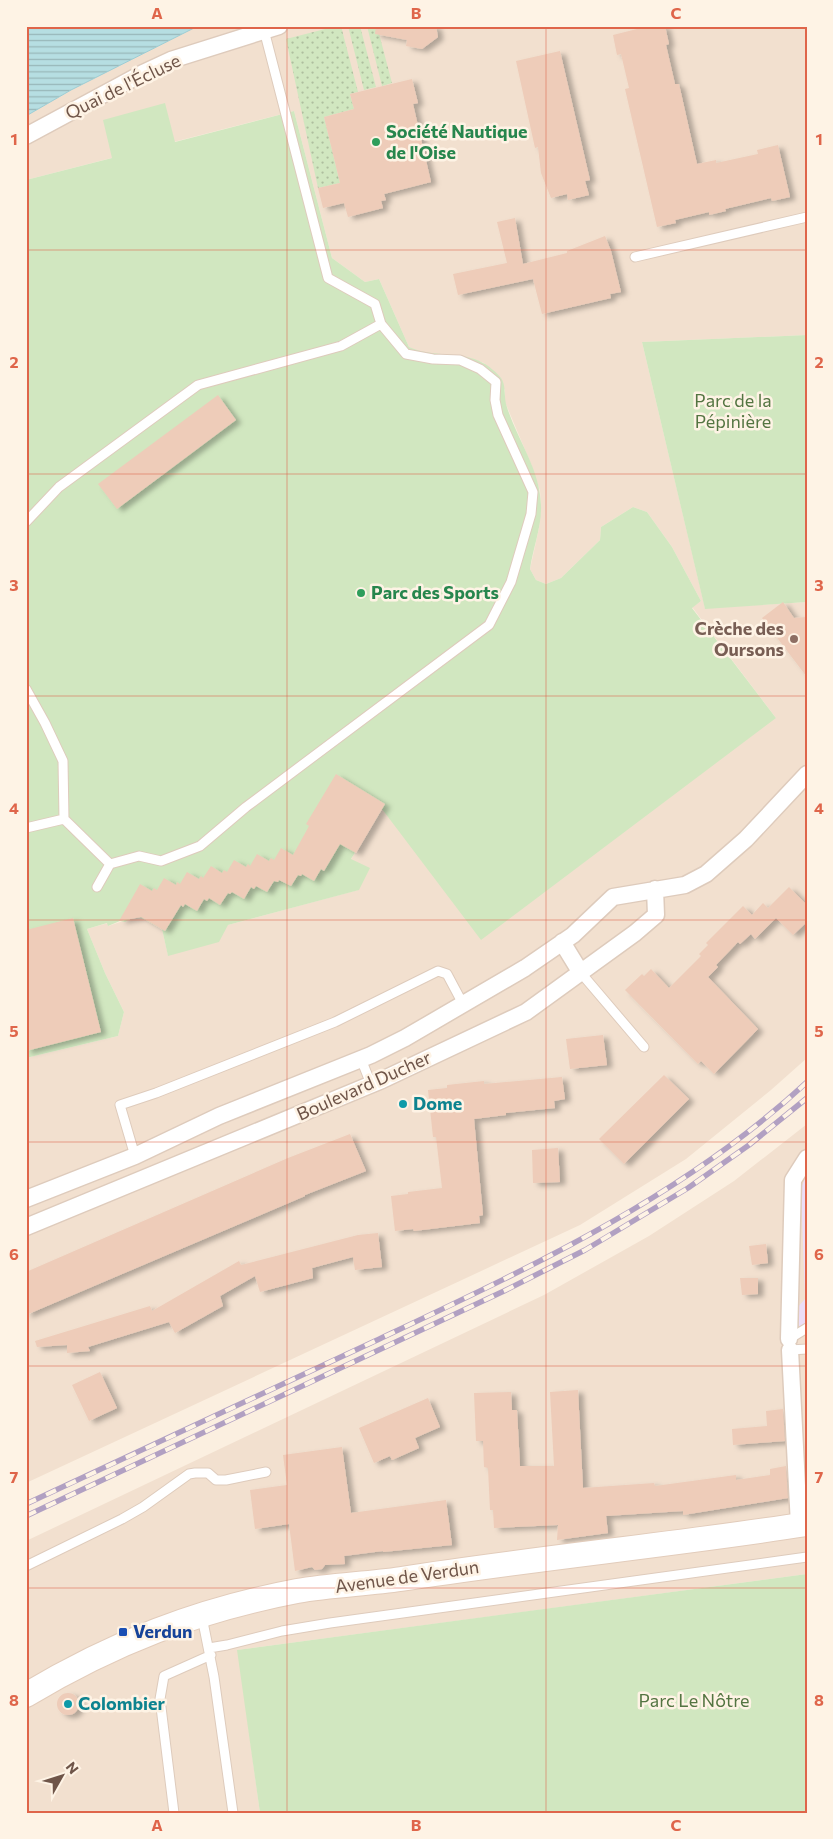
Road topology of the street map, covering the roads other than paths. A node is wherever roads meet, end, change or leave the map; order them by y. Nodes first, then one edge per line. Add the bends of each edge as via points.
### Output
1 (272, 28) edge
2 (26, 136) edge
3 (807, 217) edge
4 (635, 257) dead end
5 (382, 324) junction
6 (26, 522) edge
7 (26, 690) edge
8 (807, 774) edge
9 (64, 820) junction
10 (26, 828) edge
11 (110, 864) junction
12 (97, 887) dead end
13 (655, 889) junction
14 (562, 942) junction
15 (581, 973) junction
16 (463, 1004) junction
17 (644, 1047) dead end
18 (361, 1058) junction
19 (371, 1084) junction
20 (134, 1156) junction
21 (807, 1158) edge
22 (26, 1199) edge
23 (26, 1227) edge
24 (807, 1328) edge
25 (795, 1346) edge
26 (266, 1472) dead end
27 (803, 1525) edge
28 (807, 1557) edge
29 (26, 1566) edge
30 (202, 1614) junction
31 (210, 1651) junction
32 (26, 1696) edge
33 (174, 1813) edge
34 (233, 1813) edge

1 - 2 street, Quai de l'Écluse via 170,60
1 - 5 lane via 328,278 375,304
3 - 4 lane
5 - 6 lane via 341,346 198,385 58,487
5 - 11 lane via 406,354 460,360 480,368 496,382 498,415 533,492 531,514 511,582 489,625 246,807 200,846 161,861 139,856
7 - 9 lane via 63,761
8 - 13 street, Boulevard Ducher via 746,839 706,874 685,884
9 - 10 lane
9 - 11 lane
11 - 12 lane
13 - 14 street, Boulevard Ducher via 613,897
13 - 15 street, Boulevard Ducher via 656,915
14 - 15 street
14 - 16 street, Boulevard Ducher
15 - 17 lane
15 - 19 street, Boulevard Ducher via 526,1012
16 - 18 street, Boulevard Ducher via 405,1038
16 - 20 lane via 447,974 438,971 335,1022 120,1105
18 - 19 lane
18 - 20 street, Boulevard Ducher via 219,1116
19 - 23 street, Boulevard Ducher
20 - 22 street, Boulevard Ducher
21 - 25 street via 793,1180
24 - 25 lane
25 - 27 street
26 - 29 lane via 226,1480 216,1480 208,1474 189,1474 143,1507
27 - 30 main road, Avenue de Verdun via 298,1591
28 - 31 lane via 330,1623 282,1631
30 - 31 lane
30 - 32 main road, Avenue de Verdun via 108,1650
31 - 33 lane via 164,1676 160,1699
31 - 34 lane

